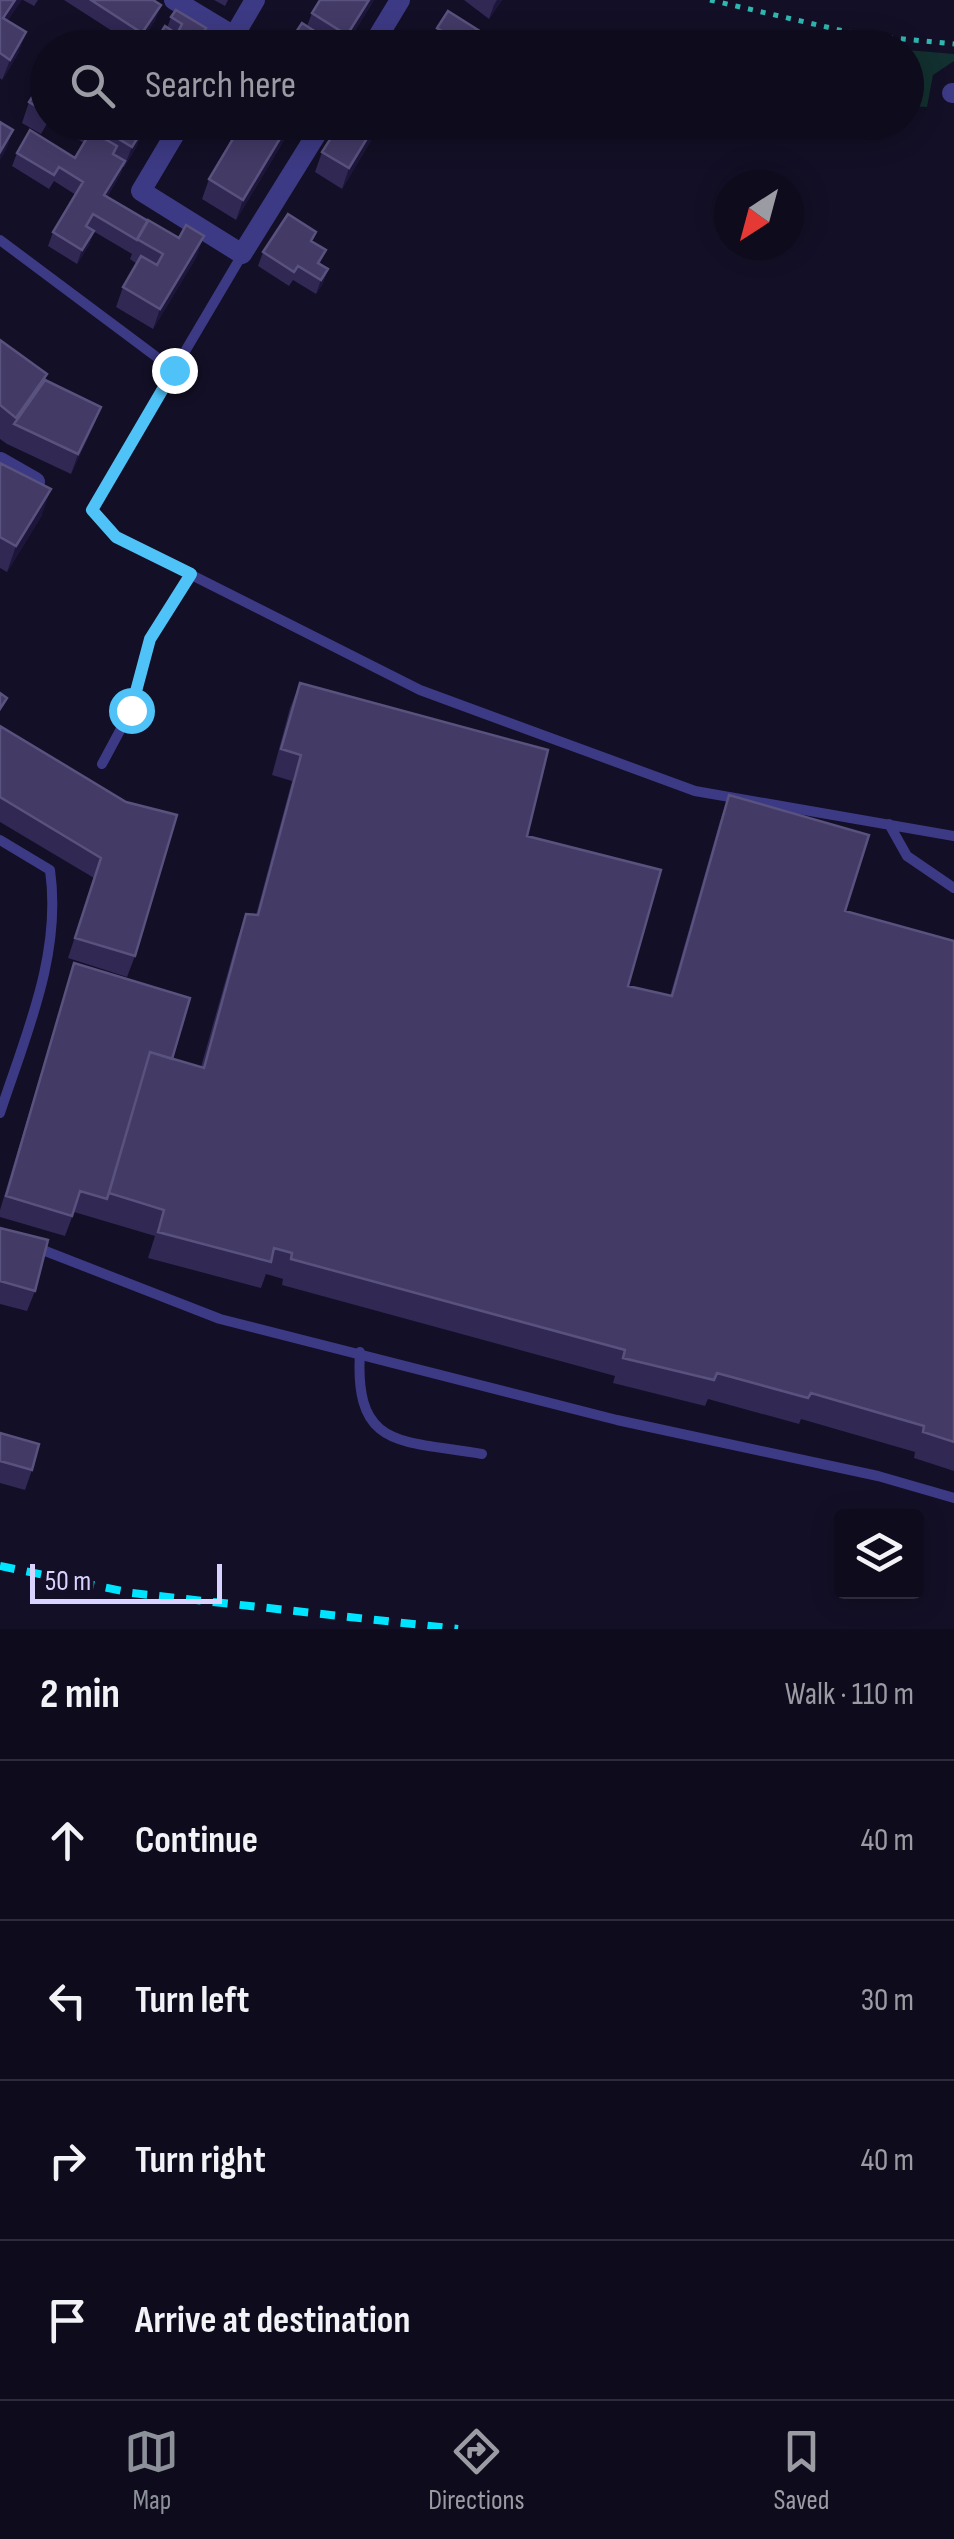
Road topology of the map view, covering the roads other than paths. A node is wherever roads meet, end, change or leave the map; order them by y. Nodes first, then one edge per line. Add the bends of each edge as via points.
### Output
1 (174, 0) edge
2 (255, 0) edge
3 (400, 0) edge
4 (214, 30) edge
5 (237, 30) edge
6 (382, 30) edge
7 (171, 140) edge
8 (313, 140) edge
9 (0, 240) edge
10 (242, 254) junction
11 (174, 370) junction
12 (0, 462) edge
13 (50, 490) edge
14 (191, 574) junction
15 (102, 764) dead end
16 (889, 824) junction
17 (954, 836) edge
18 (0, 840) edge
19 (954, 888) edge
20 (0, 1113) edge
21 (18, 1242) edge
22 (360, 1352) junction
23 (482, 1454) dead end
24 (954, 1498) edge

1 - 4 street
2 - 5 street
3 - 6 street
7 - 10 street via 141,190
8 - 10 street
9 - 11 lane
10 - 11 lane
11 - 14 lane via 92,510 116,537
12 - 13 street
14 - 15 lane via 150,639 131,710
14 - 16 lane via 420,690 694,792
16 - 17 lane
16 - 19 lane via 907,856
18 - 20 lane via 50,870 54,897 49,962
21 - 22 lane via 220,1319
22 - 23 lane via 359,1396 376,1427
22 - 24 lane

